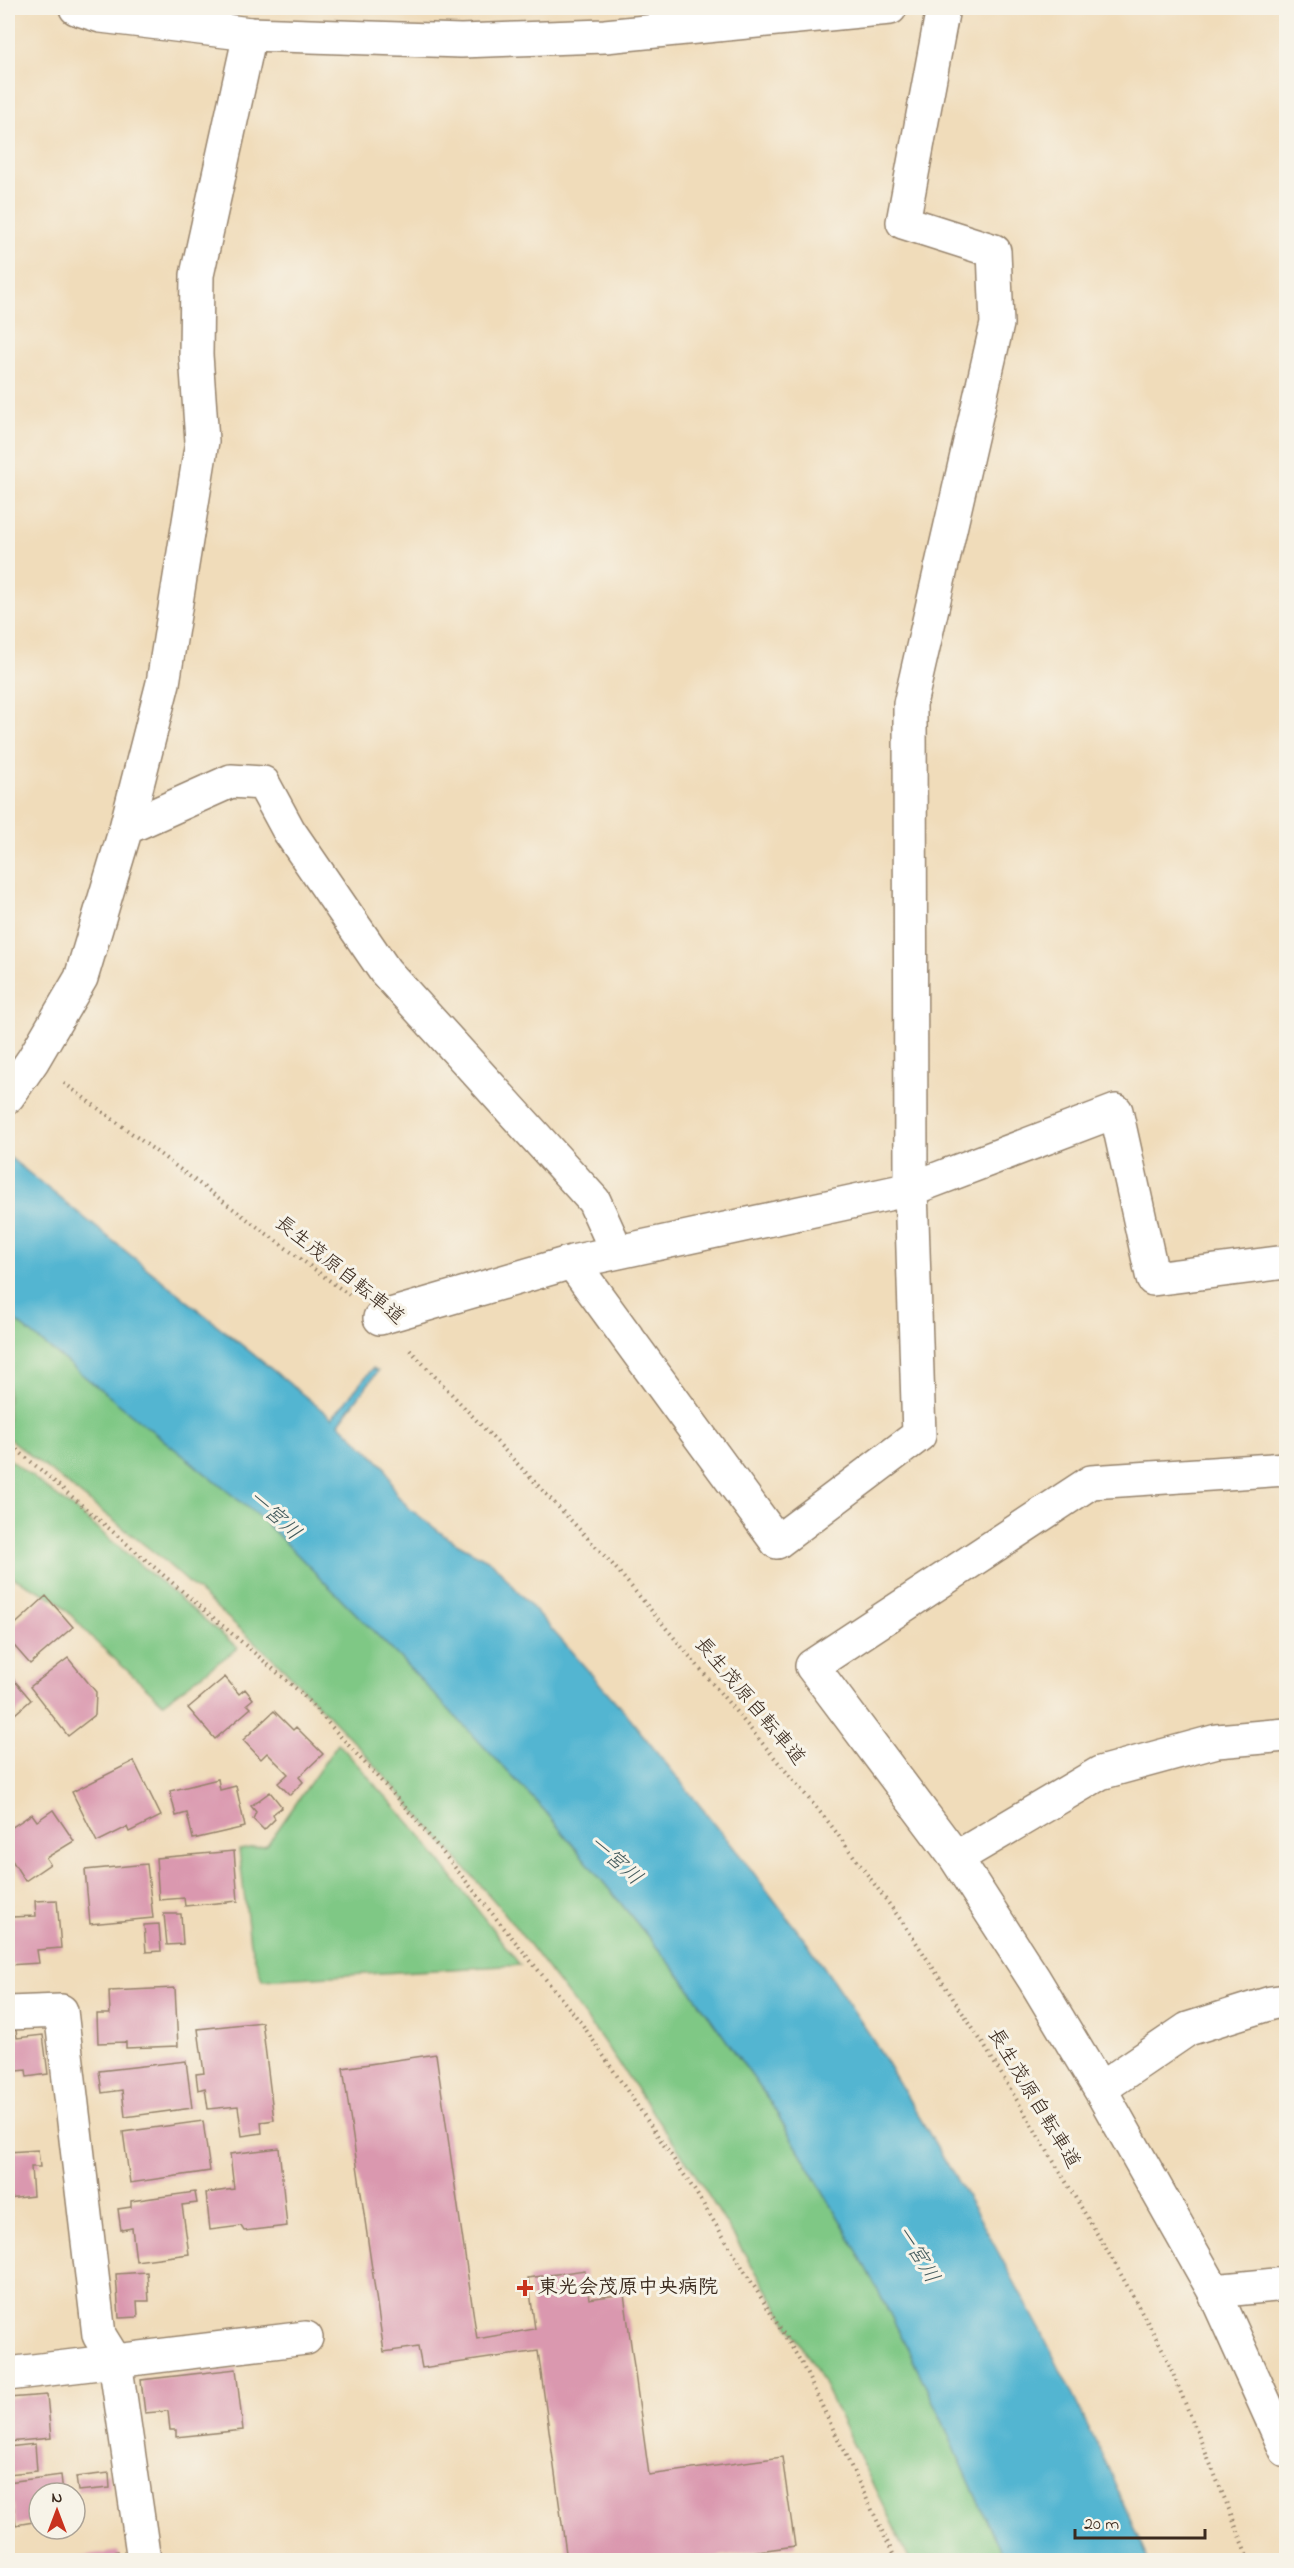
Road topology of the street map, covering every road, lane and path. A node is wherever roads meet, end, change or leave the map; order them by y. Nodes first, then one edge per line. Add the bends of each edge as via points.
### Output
1 (76, 8) edge
2 (890, 8) edge
3 (943, 8) edge
4 (250, 34) junction
5 (126, 828) junction
6 (30, 1064) junction
7 (8, 1096) edge
8 (911, 1189) junction
9 (617, 1252) junction
10 (572, 1262) junction
11 (1287, 1262) edge
12 (380, 1318) junction
13 (8, 1442) edge
14 (1287, 1469) edge
15 (1287, 1736) edge
16 (956, 1858) junction
17 (1287, 2001) edge
18 (8, 2013) edge
19 (1100, 2089) junction
20 (1287, 2284) edge
21 (1214, 2291) junction
22 (306, 2338) dead end
23 (115, 2361) junction
24 (8, 2374) edge
25 (1287, 2450) edge
26 (144, 2560) edge
27 (896, 2560) edge
28 (1250, 2560) edge

1 - 4 street via 101,16
2 - 4 street via 605,36 461,41
3 - 8 street via 903,222 994,251 997,324 910,704
4 - 5 street via 197,274 196,355 202,441 163,683
5 - 6 street via 81,978
5 - 9 street via 231,781 263,783 289,831 385,971 594,1201
6 - 7 street
6 - 12 path, 長生茂原自転車道
8 - 9 street
8 - 10 street via 919,1435 777,1542
8 - 11 street via 1116,1111 1153,1279
9 - 10 street
10 - 12 street
12 - 28 path, 長生茂原自転車道 via 622,1575 830,1824 906,1927 985,2047 1164,2352
13 - 27 path via 300,1692 413,1816 582,2024 695,2191 801,2362
14 - 16 street via 1091,1482 813,1666
15 - 16 street via 1217,1741 1100,1773
16 - 19 street
17 - 19 street via 1188,2029
18 - 23 street via 61,2012 99,2336
19 - 21 street
20 - 21 street
21 - 25 street
22 - 23 street
23 - 24 street
23 - 26 street

